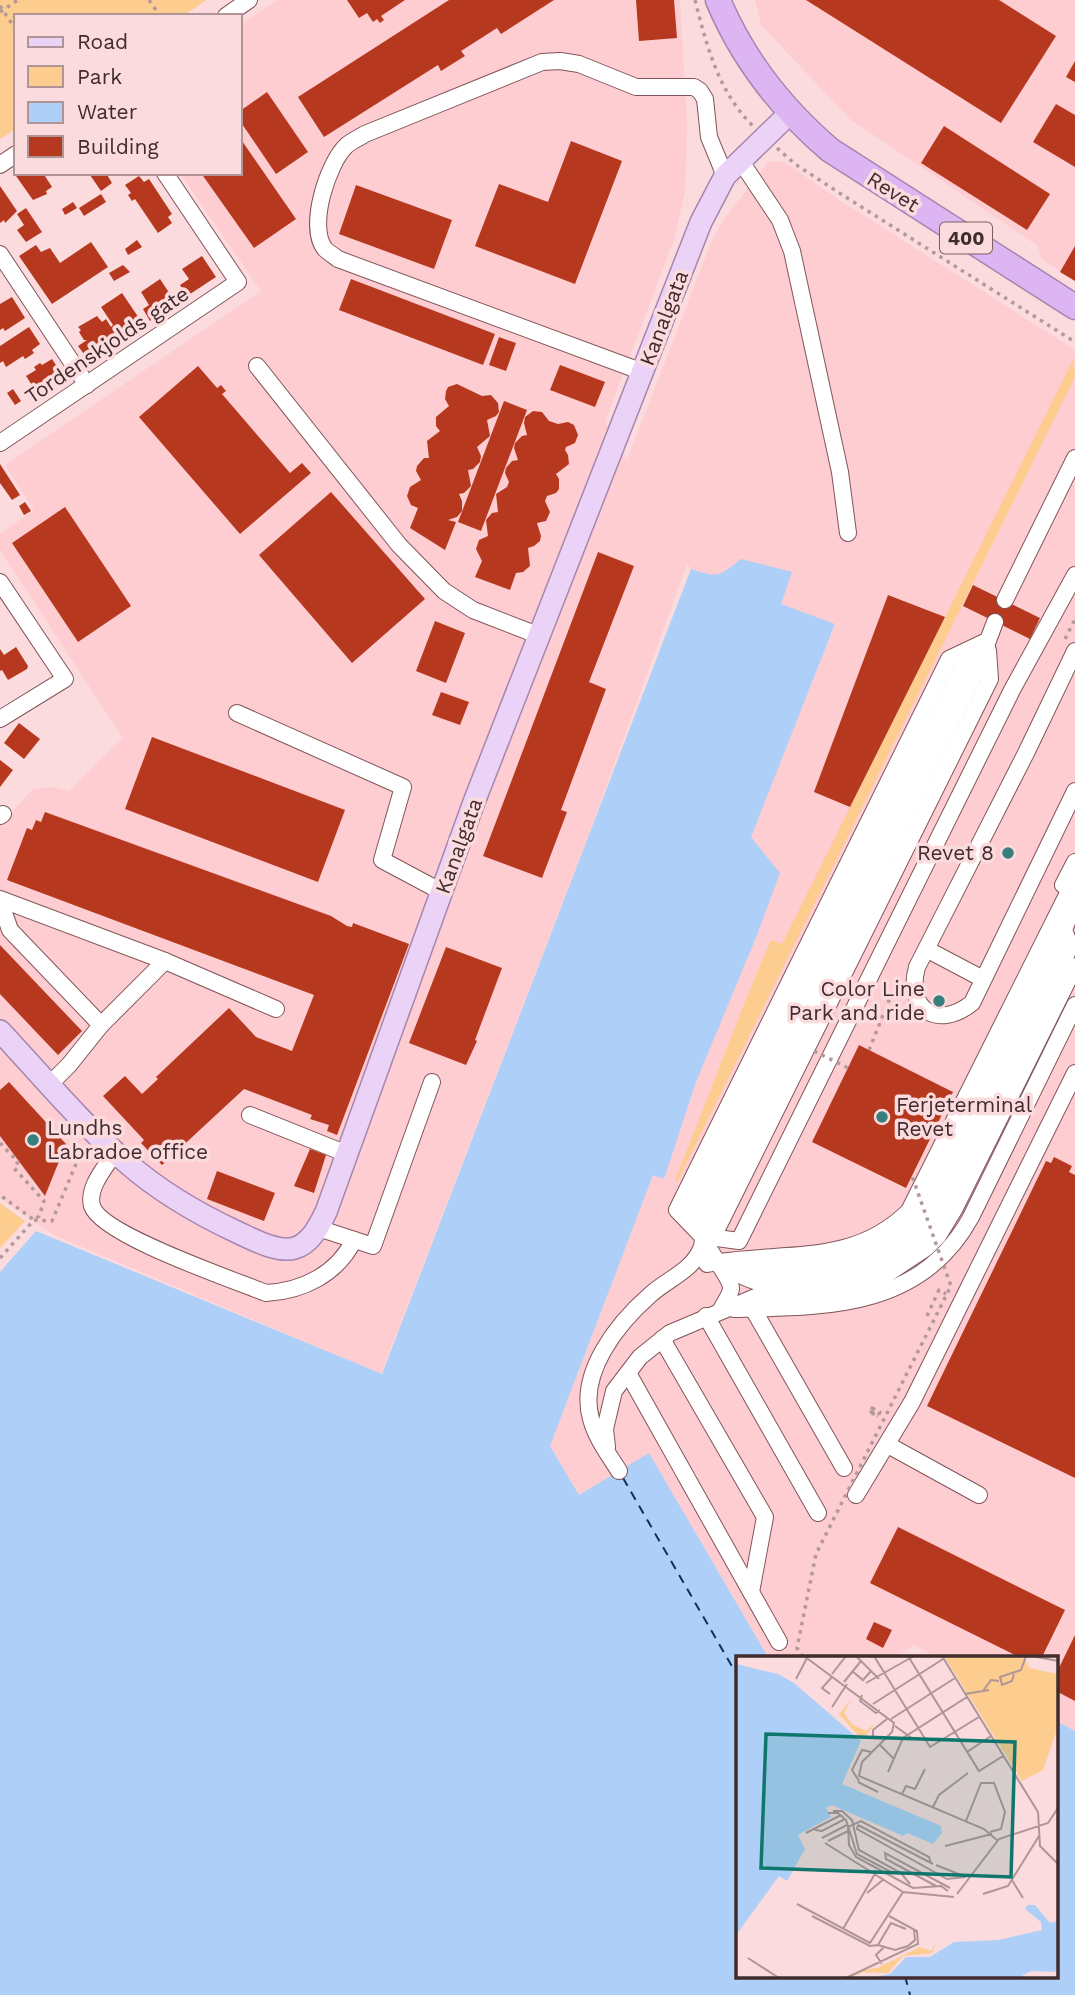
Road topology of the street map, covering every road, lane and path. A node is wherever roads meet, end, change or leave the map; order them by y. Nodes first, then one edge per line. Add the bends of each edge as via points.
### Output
1 (18, 0) edge
2 (249, 0) edge
3 (695, 0) edge
4 (718, 0) edge
5 (1, 10) edge
6 (229, 14) edge
7 (14, 27) edge
8 (790, 113) junction
9 (747, 120) dead end
10 (784, 154) dead end
11 (740, 160) junction
12 (166, 175) edge
13 (725, 176) junction
14 (0, 254) edge
15 (1072, 308) edge
16 (1075, 342) edge
17 (257, 366) dead end
18 (643, 372) junction
19 (87, 385) junction
20 (0, 443) edge
21 (1075, 458) edge
22 (1070, 485) edge
23 (848, 533) dead end
24 (1075, 575) edge
25 (0, 582) edge
26 (1005, 600) dead end
27 (995, 622) dead end
28 (540, 636) junction
29 (987, 641) junction
30 (1075, 650) edge
31 (1027, 662) junction
32 (1004, 686) junction
33 (237, 713) dead end
34 (0, 719) edge
35 (1075, 791) edge
36 (1075, 862) edge
37 (1075, 879) edge
38 (442, 892) junction
39 (0, 900) edge
40 (1073, 904) edge
41 (1071, 949) edge
42 (928, 950) junction
43 (165, 961) junction
44 (983, 979) junction
45 (1075, 981) edge
46 (1075, 1005) edge
47 (276, 1009) dead end
48 (101, 1025) junction
49 (0, 1031) edge
50 (817, 1046) junction
51 (846, 1069) dead end
52 (1075, 1074) edge
53 (432, 1082) dead end
54 (50, 1084) junction
55 (250, 1115) dead end
56 (773, 1115) junction
57 (789, 1123) junction
58 (91, 1128) junction
59 (773, 1133) junction
60 (0, 1143) edge
61 (115, 1152) junction
62 (347, 1154) junction
63 (912, 1176) dead end
64 (0, 1195) edge
65 (34, 1220) junction
66 (318, 1228) junction
67 (702, 1236) junction
68 (354, 1240) junction
69 (0, 1258) edge
70 (716, 1263) junction
71 (667, 1282) junction
72 (750, 1282) junction
73 (946, 1294) junction
74 (714, 1313) junction
75 (927, 1316) dead end
76 (662, 1339) junction
77 (628, 1373) junction
78 (870, 1412) dead end
79 (884, 1419) junction
80 (888, 1445) junction
81 (844, 1468) dead end
82 (856, 1495) dead end
83 (979, 1495) dead end
84 (818, 1513) dead end
85 (751, 1592) junction
86 (779, 1642) dead end
87 (802, 1656) edge

1 - 5 path
2 - 6 street
3 - 9 path via 721,83
4 - 8 highway, 400 via 749,63
5 - 7 path
8 - 11 main road, Kanalgata
8 - 15 highway, Revet / 400 via 857,169
10 - 16 path
11 - 13 main road, Kanalgata
11 - 23 street via 780,220 792,251 840,472
12 - 19 street, Tordenskjolds gate via 237,282
13 - 18 main road, Kanalgata via 701,222
13 - 18 street via 709,137 700,91 694,87 636,87 560,61 515,72 365,134 346,146 334,162 317,215 324,248 338,259
14 - 19 street
17 - 28 street via 399,545 444,591 474,610
18 - 28 main road, Kanalgata
19 - 20 street, Tordenskjolds gate
21 - 22 street
22 - 26 street
24 - 31 street
25 - 34 street via 65,679
27 - 29 street
28 - 38 main road, Kanalgata
29 - 32 street
29 - 50 street via 990,679
29 - 67 street via 983,676
29 - 67 street via 963,666 690,1216
29 - 67 street via 943,656 670,1206
30 - 42 street
31 - 32 street
31 - 67 street via 739,1241
32 - 50 street
33 - 38 street via 403,787 382,860
35 - 44 street
36 - 70 street via 903,1206 871,1231 847,1241 757,1249
37 - 72 street via 909,1211 875,1238 819,1254
38 - 62 main road, Kanalgata
39 - 43 street
39 - 48 street via 10,930
40 - 41 street
40 - 72 street via 914,1215 878,1243
41 - 72 street via 919,1219 881,1249 853,1261
41 - 72 street via 933,1232 891,1266 858,1279 831,1285
42 - 44 street
42 - 44 street via 913,983 924,1009 950,1016 961,1011 972,1003
43 - 47 street
43 - 48 street
45 - 72 street via 943,1240 898,1277 832,1298
46 - 72 street via 971,1217 950,1250 916,1277 844,1304
48 - 54 street
49 - 54 main road
50 - 51 path, bridge
50 - 56 street
50 - 57 street
52 - 80 street
53 - 68 street via 373,1246
54 - 58 main road
55 - 62 street
56 - 59 street
56 - 67 street via 716,1229
57 - 59 street
57 - 67 street via 732,1237
58 - 61 main road
58 - 65 path via 52,1221
59 - 67 street via 724,1233
60 - 65 path via 19,1163 14,1168 44,1201
61 - 66 main road via 164,1192 254,1240 295,1248
61 - 68 street via 93,1188 92,1206 103,1220 132,1239 266,1293 287,1292 320,1279 346,1255
62 - 66 main road, Kanalgata
63 - 73 path, bridge via 951,1286
64 - 65 path
65 - 69 path
66 - 68 street
67 - 70 street
67 - 71 street via 702,1247 693,1262
70 - 71 street via 695,1267
70 - 72 street
70 - 72 street
70 - 74 street via 731,1288
71 - 77 street via 618,1328 594,1367 588,1405 591,1421 619,1471 608,1450 605,1429 614,1391
72 - 74 street
72 - 74 street
72 - 81 street
73 - 75 path via 939,1290
73 - 79 path, bridge
74 - 76 street
74 - 84 street
76 - 77 street
76 - 85 street via 765,1517
77 - 85 street
78 - 79 path, bridge via 878,1416 880,1412 870,1411 878,1416
79 - 87 path, bridge via 816,1554 797,1648
80 - 82 street
80 - 83 street
85 - 86 street

